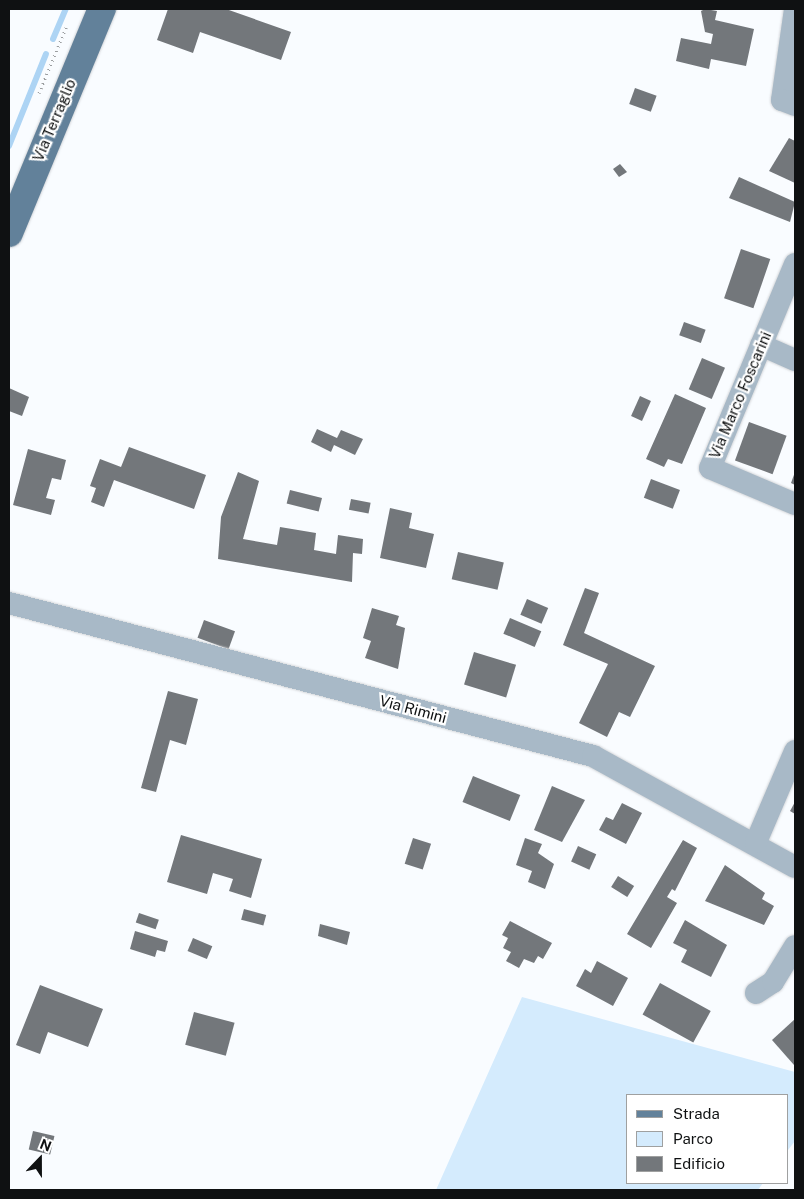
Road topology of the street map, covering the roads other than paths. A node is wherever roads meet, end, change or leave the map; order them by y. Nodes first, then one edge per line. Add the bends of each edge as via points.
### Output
1 (102, 9) edge
2 (795, 9) edge
3 (788, 102) edge
4 (9, 233) edge
5 (795, 264) edge
6 (761, 345) junction
7 (795, 360) edge
8 (795, 504) edge
9 (9, 603) edge
10 (795, 751) edge
11 (756, 842) junction
12 (795, 867) edge
13 (795, 946) edge
14 (756, 993) dead end

1 - 4 main road, Via Terraglio
2 - 3 street
5 - 6 street, Via Marco Foscarini
6 - 7 street
6 - 8 street, Via Marco Foscarini via 710,468
9 - 11 street, Via Rimini via 593,756
10 - 11 street
11 - 12 street, Via Rimini
13 - 14 street via 773,982

